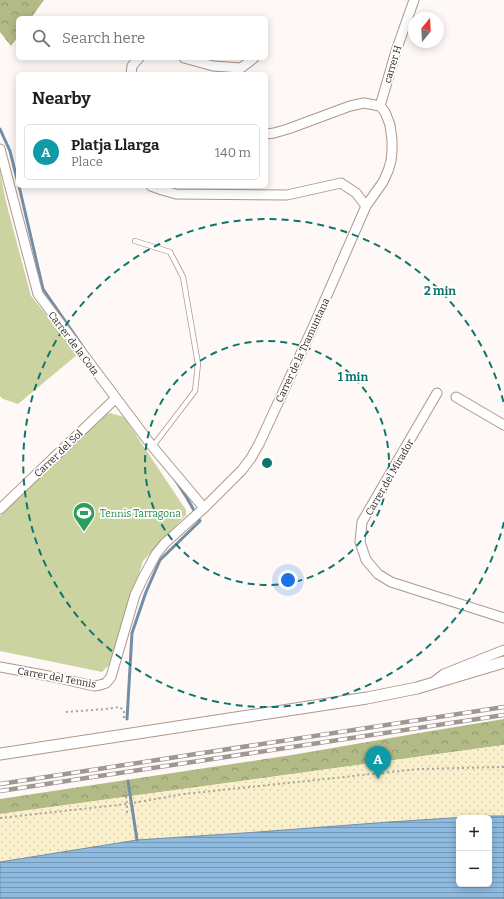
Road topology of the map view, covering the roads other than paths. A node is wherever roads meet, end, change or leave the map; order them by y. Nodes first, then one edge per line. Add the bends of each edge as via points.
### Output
1 (414, 0) edge
2 (137, 60) edge
3 (191, 60) edge
4 (251, 60) edge
5 (131, 72) edge
6 (380, 106) junction
7 (268, 134) edge
8 (0, 149) edge
9 (156, 188) edge
10 (366, 206) junction
11 (135, 241) dead end
12 (437, 393) dead end
13 (456, 397) dead end
14 (116, 398) junction
15 (504, 426) edge
16 (152, 446) junction
17 (0, 508) edge
18 (203, 509) junction
19 (503, 618) edge
20 (504, 650) edge
21 (504, 662) edge
22 (0, 667) edge
23 (111, 677) joint
24 (428, 685) junction
25 (0, 754) edge

1 - 6 street, carrer H
2 - 5 street via 132,66
3 - 4 street via 213,66 241,68
6 - 7 street via 364,103 350,106
6 - 10 street, Carrer de la Tramuntana via 390,125 391,161 383,182
8 - 14 street, Carrer de la Cota via 38,294
9 - 10 street via 176,194 287,195 341,183 356,193
10 - 18 street, Carrer de la Tramuntana via 259,444 242,470
11 - 16 lane via 170,252 183,278 198,364 195,391
12 - 19 street, Carrer del Mirador via 362,522 360,542 366,560 378,574 392,582
13 - 15 street
14 - 16 street, Carrer de la Cota
14 - 17 street, Carrer del Sol
16 - 18 street, Carrer de la Cota
18 - 23 street, Carrer de la Tramuntana via 156,554 135,595
20 - 24 street via 444,674
21 - 24 street
22 - 23 street, Carrer del Tennis via 94,686 106,682
24 - 25 street via 367,698

